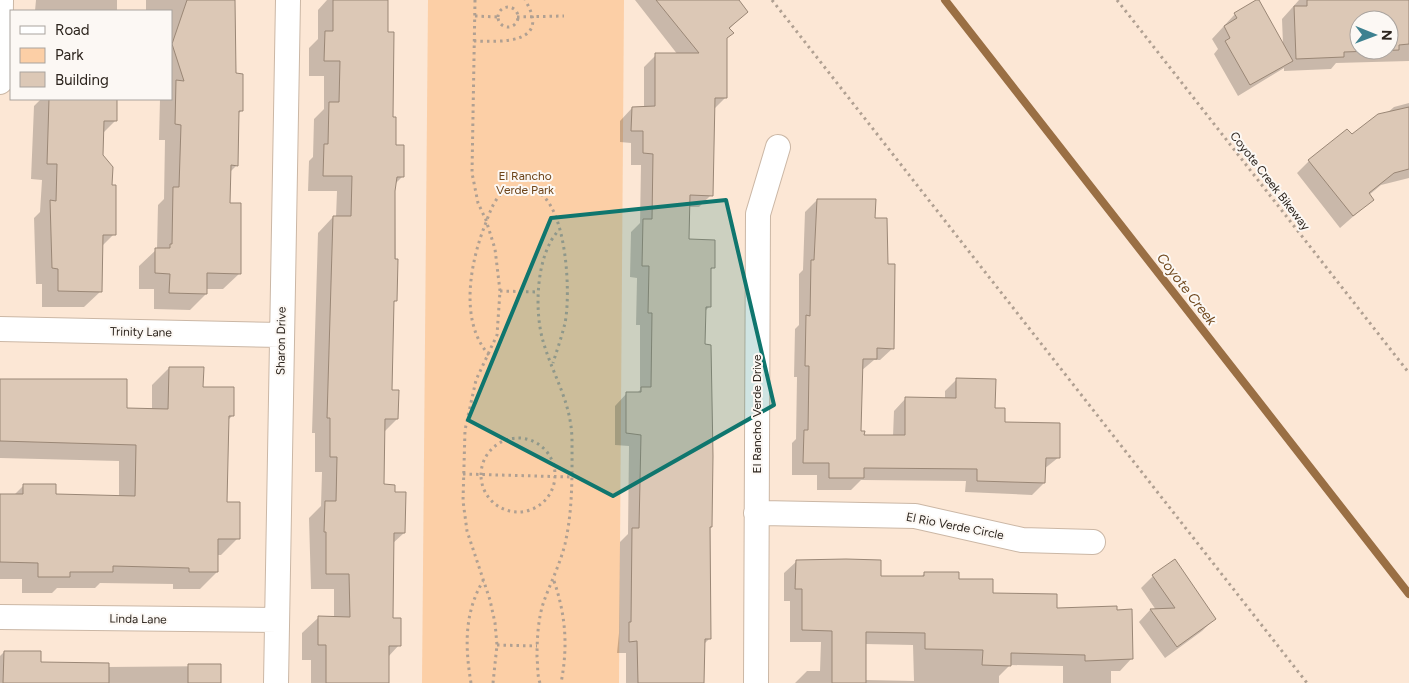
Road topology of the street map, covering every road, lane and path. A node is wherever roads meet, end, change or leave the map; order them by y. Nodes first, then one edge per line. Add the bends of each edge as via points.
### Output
1 (1, 0) edge
2 (288, 0) edge
3 (475, 0) edge
4 (525, 0) edge
5 (772, 0) edge
6 (1117, 0) edge
7 (475, 16) junction
8 (564, 16) dead end
9 (498, 17) junction
10 (517, 17) junction
11 (532, 17) junction
12 (474, 41) junction
13 (0, 82) edge
14 (778, 147) dead end
15 (486, 220) junction
16 (559, 230) junction
17 (500, 291) junction
18 (538, 292) junction
19 (0, 329) edge
20 (281, 335) junction
21 (489, 355) junction
22 (553, 364) junction
23 (1409, 374) edge
24 (464, 474) junction
25 (481, 475) junction
26 (556, 476) junction
27 (572, 477) junction
28 (756, 513) junction
29 (1093, 542) dead end
30 (483, 580) junction
31 (554, 580) junction
32 (0, 617) edge
33 (277, 620) junction
34 (497, 646) junction
35 (537, 646) junction
36 (276, 683) edge
37 (471, 683) edge
38 (493, 683) edge
39 (540, 683) edge
40 (561, 683) edge
41 (756, 683) edge
42 (1307, 683) edge

1 - 13 street
2 - 20 street, Sharon Drive
3 - 7 path
4 - 11 path
5 - 42 path
6 - 23 path, Coyote Creek Bikeway
7 - 9 path
7 - 12 path
8 - 11 path
9 - 10 path via 506,7 515,11
9 - 10 path via 502,25 508,27 516,23
10 - 11 path
11 - 12 path via 532,26 518,40
12 - 15 path via 472,173 478,203
14 - 28 street, El Rancho Verde Drive via 758,214
15 - 16 path via 494,201 507,190 526,187 541,194 552,208
15 - 17 path via 495,249
15 - 21 path via 472,266 469,292 480,345
16 - 18 path via 550,239 541,265
16 - 22 path via 566,256 567,288 565,322
17 - 18 path
17 - 21 path via 497,335
18 - 22 path via 543,341
19 - 20 street, Trinity Lane
20 - 33 street, Sharon Drive
21 - 24 path via 476,380 465,430
22 - 27 path via 567,400
24 - 25 path
24 - 30 path via 466,530
25 - 26 path
25 - 26 path via 485,491 496,505 517,512 529,511 548,498
25 - 26 path via 482,463 488,452 496,444 519,437 541,445 554,464
26 - 27 path
27 - 31 path via 571,512
28 - 29 street, El Rio Verde Circle via 915,516 1022,540
28 - 41 street, El Rancho Verde Drive
30 - 34 path via 490,600
30 - 37 path via 473,598 468,629
31 - 35 path via 544,602
31 - 40 path via 567,633
32 - 33 street, Linda Lane
33 - 36 street, Sharon Drive
34 - 35 path
34 - 38 path
35 - 39 path

